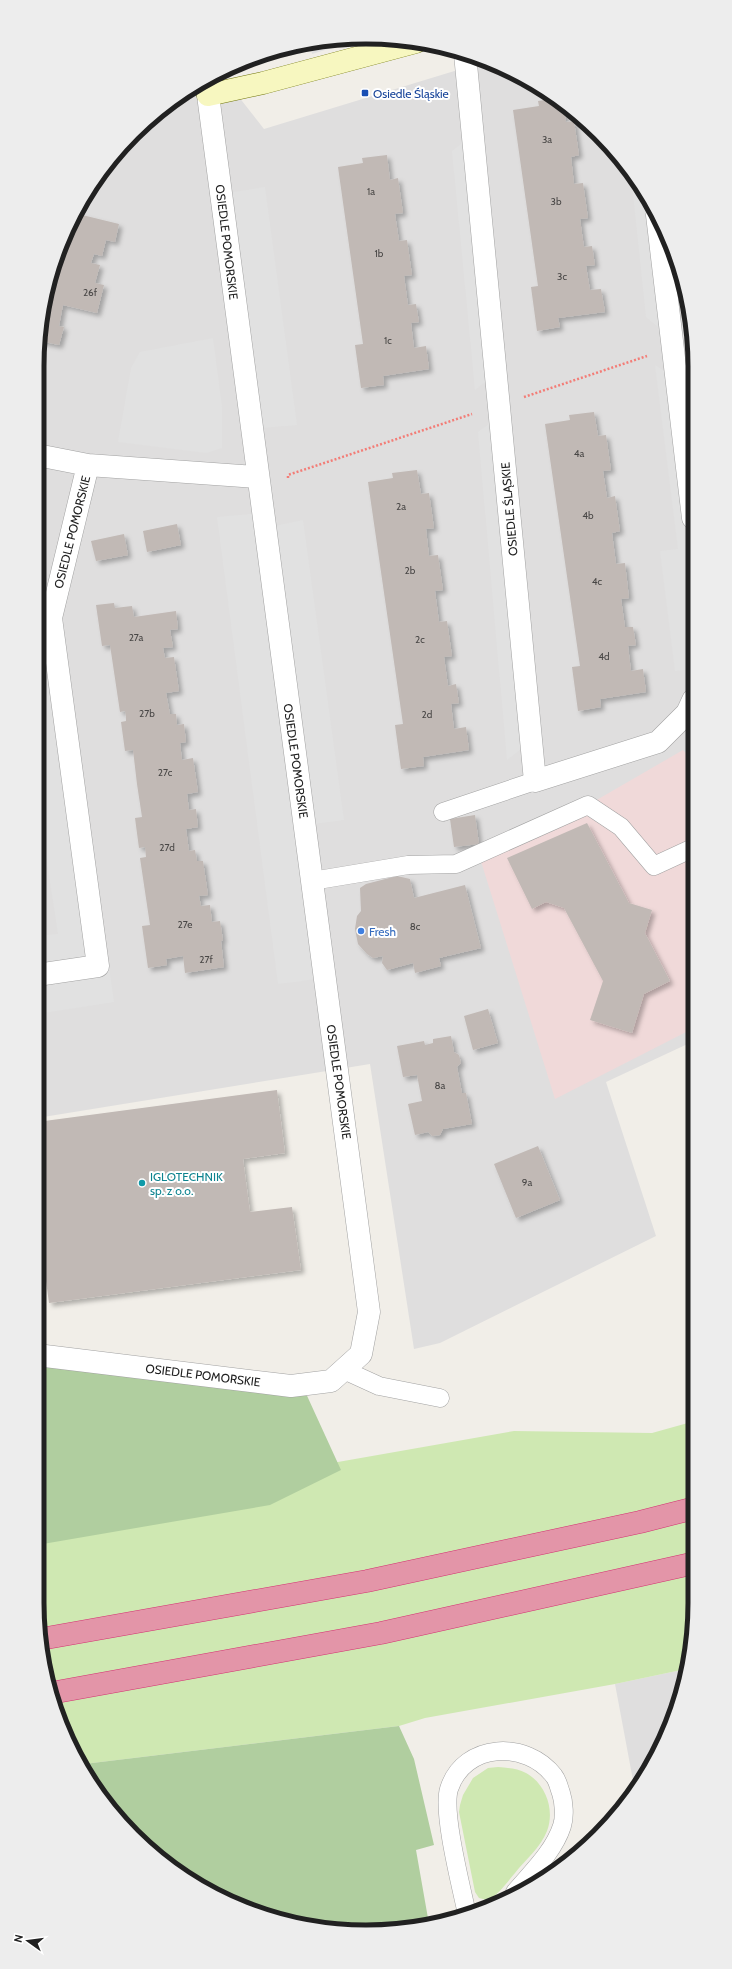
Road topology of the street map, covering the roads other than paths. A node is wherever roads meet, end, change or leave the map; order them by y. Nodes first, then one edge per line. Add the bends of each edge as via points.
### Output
1 (400, 46) edge
2 (466, 60) edge
3 (207, 87) edge
4 (659, 234) edge
5 (44, 456) edge
6 (88, 465) junction
7 (257, 477) junction
8 (688, 478) edge
9 (688, 711) edge
10 (535, 781) junction
11 (443, 812) dead end
12 (688, 850) edge
13 (312, 881) junction
14 (44, 974) edge
15 (44, 1356) edge
16 (344, 1370) junction
17 (440, 1398) dead end
18 (688, 1510) edge
19 (688, 1565) edge
20 (46, 1638) edge
21 (57, 1692) edge
22 (520, 1886) edge
23 (466, 1909) edge

1 - 3 street via 263,83
2 - 10 street, OSIEDLE ŚLĄSKIE
3 - 7 street, OSIEDLE POMORSKIE
4 - 8 street
5 - 6 street, OSIEDLE POMORSKIE
6 - 7 street, OSIEDLE POMORSKIE
6 - 14 street, OSIEDLE POMORSKIE via 51,618 98,966
7 - 13 street, OSIEDLE POMORSKIE
9 - 10 street via 658,742
10 - 11 lane
12 - 13 lane via 654,866 621,827 588,805 456,864 408,865
13 - 16 street, OSIEDLE POMORSKIE via 369,1312 361,1354
15 - 16 street, OSIEDLE POMORSKIE via 291,1386 331,1381
16 - 17 lane via 379,1386
18 - 20 highway via 367,1581
19 - 21 highway via 381,1633
22 - 23 lane via 550,1848 563,1825 563,1801 555,1777 542,1763 524,1754 499,1750 476,1757 461,1768 449,1789 447,1812

